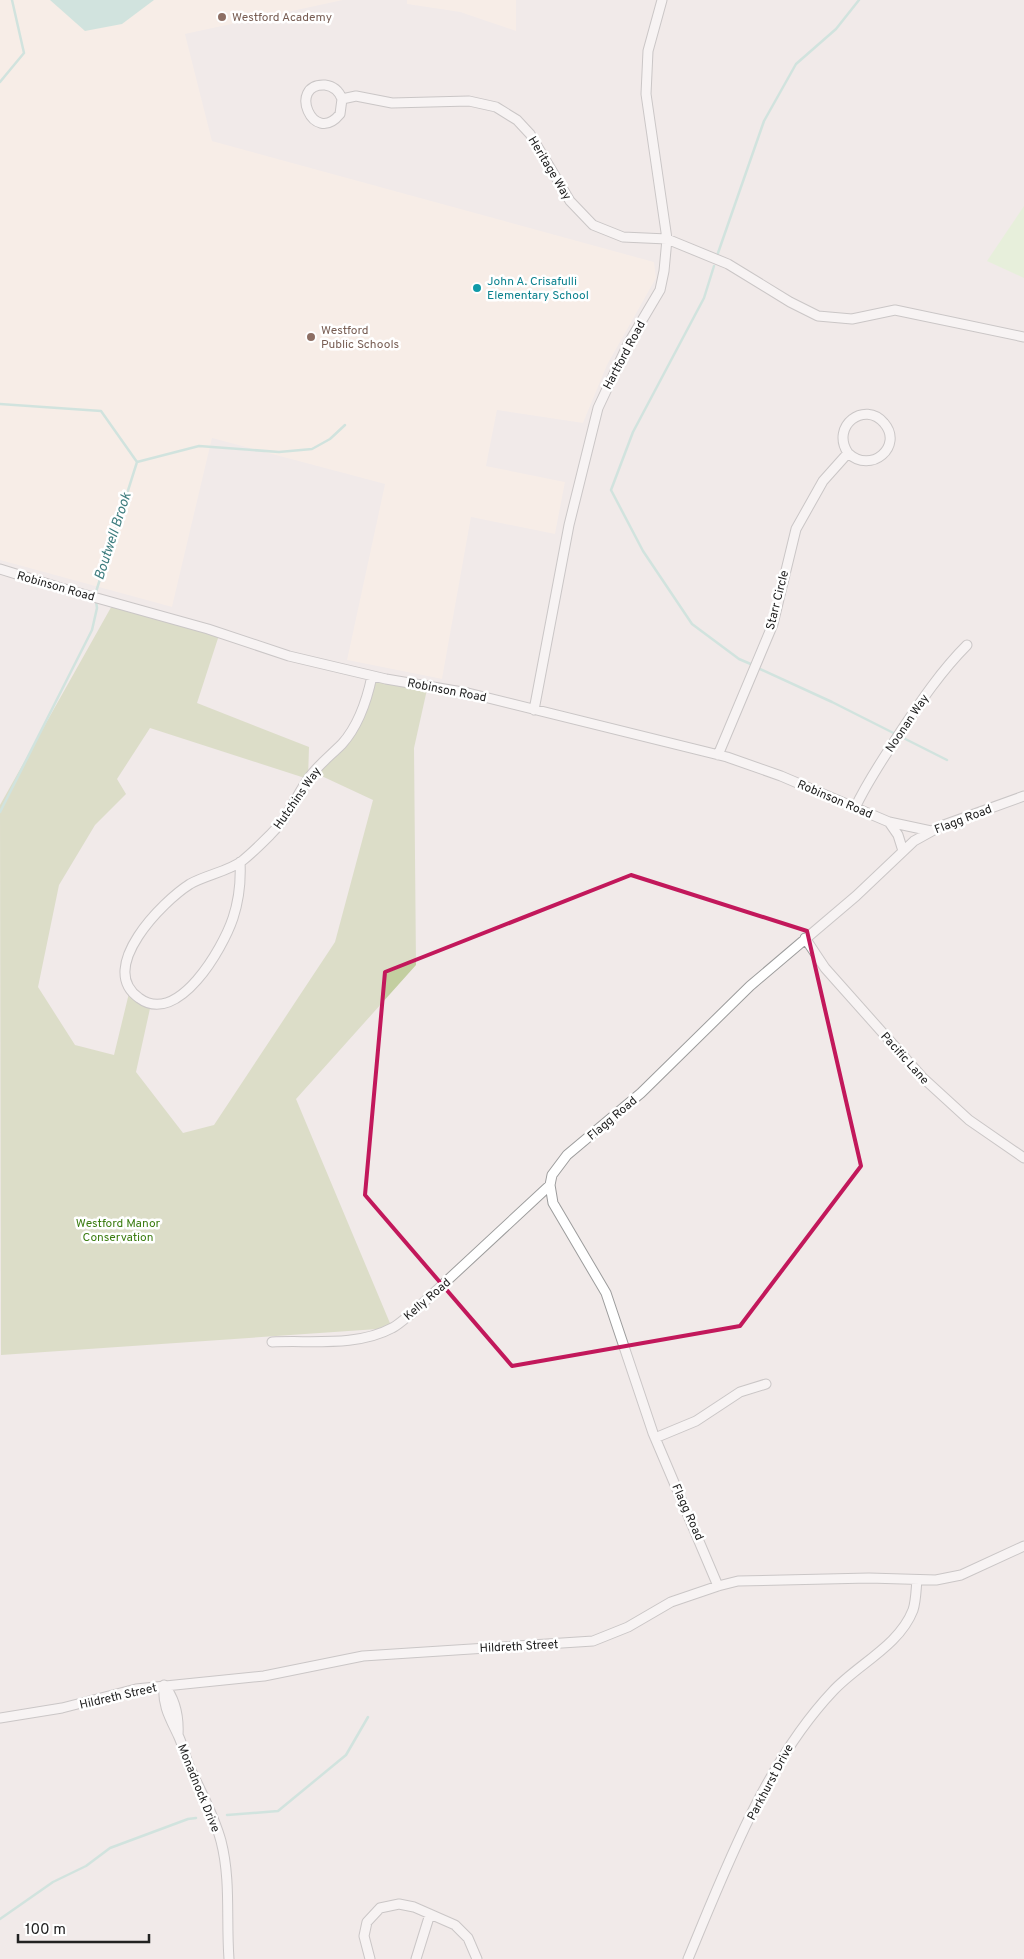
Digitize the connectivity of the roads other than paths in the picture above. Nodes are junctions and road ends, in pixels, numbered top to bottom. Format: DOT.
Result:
graph roads {
  1 [pos="662,0"];
  2 [pos="342,99"];
  3 [pos="667,239"];
  4 [pos="1024,337"];
  5 [pos="848,453"];
  6 [pos="0,569"];
  7 [pos="967,645"];
  8 [pos="372,676"];
  9 [pos="534,710"];
  10 [pos="718,755"];
  11 [pos="1024,796"];
  12 [pos="855,808"];
  13 [pos="889,822"];
  14 [pos="931,831"];
  15 [pos="903,851"];
  16 [pos="240,862"];
  17 [pos="805,938"];
  18 [pos="1024,1158"];
  19 [pos="550,1186"];
  20 [pos="272,1342"];
  21 [pos="766,1384"];
  22 [pos="655,1438"];
  23 [pos="1024,1546"];
  24 [pos="917,1580"];
  25 [pos="718,1586"];
  26 [pos="164,1685"];
  27 [pos="0,1718"];
  28 [pos="430,1914"];
  29 [pos="228,1959"];
  30 [pos="370,1959"];
  31 [pos="416,1959"];
  32 [pos="477,1959"];
  33 [pos="688,1959"];
  1 -- 3 [label="street, Hartford Road"];
  2 -- 2 [label="street"];
  2 -- 3 [label="street, Heritage Way"];
  3 -- 4 [label="street, Heritage Way"];
  3 -- 9 [label="street, Hartford Road"];
  5 -- 5 [label="street"];
  5 -- 10 [label="street, Starr Circle"];
  6 -- 8 [label="street, Robinson Road"];
  7 -- 12 [label="street, Noonan Way"];
  8 -- 9 [label="street, Robinson Road"];
  8 -- 16 [label="street, Hutchins Way"];
  9 -- 10 [label="street, Robinson Road"];
  10 -- 12 [label="street, Robinson Road"];
  11 -- 14 [label="street, Flagg Road"];
  12 -- 13 [label="street, Robinson Road"];
  13 -- 14 [label="street, Robinson Road"];
  13 -- 15 [label="street, Robinson Road"];
  14 -- 15 [label="street, Flagg Road"];
  15 -- 17 [label="street, Flagg Road"];
  16 -- 16 [label="street, Hutchins Way"];
  17 -- 18 [label="street, Pacific Lane"];
  17 -- 19 [label="street, Flagg Road"];
  19 -- 20 [label="street, Kelly Road"];
  19 -- 22 [label="street, Flagg Road"];
  21 -- 22 [label="street"];
  22 -- 25 [label="street, Flagg Road"];
  23 -- 24 [label="street, Hildreth Street"];
  24 -- 25 [label="street, Hildreth Street"];
  24 -- 33 [label="street, Parkhurst Drive"];
  25 -- 26 [label="street, Hildreth Street"];
  26 -- 27 [label="street, Hildreth Street"];
  26 -- 29 [label="street, Monadnock Drive"];
  28 -- 30 [label="street"];
  28 -- 31 [label="street"];
  28 -- 32 [label="street"];
}
